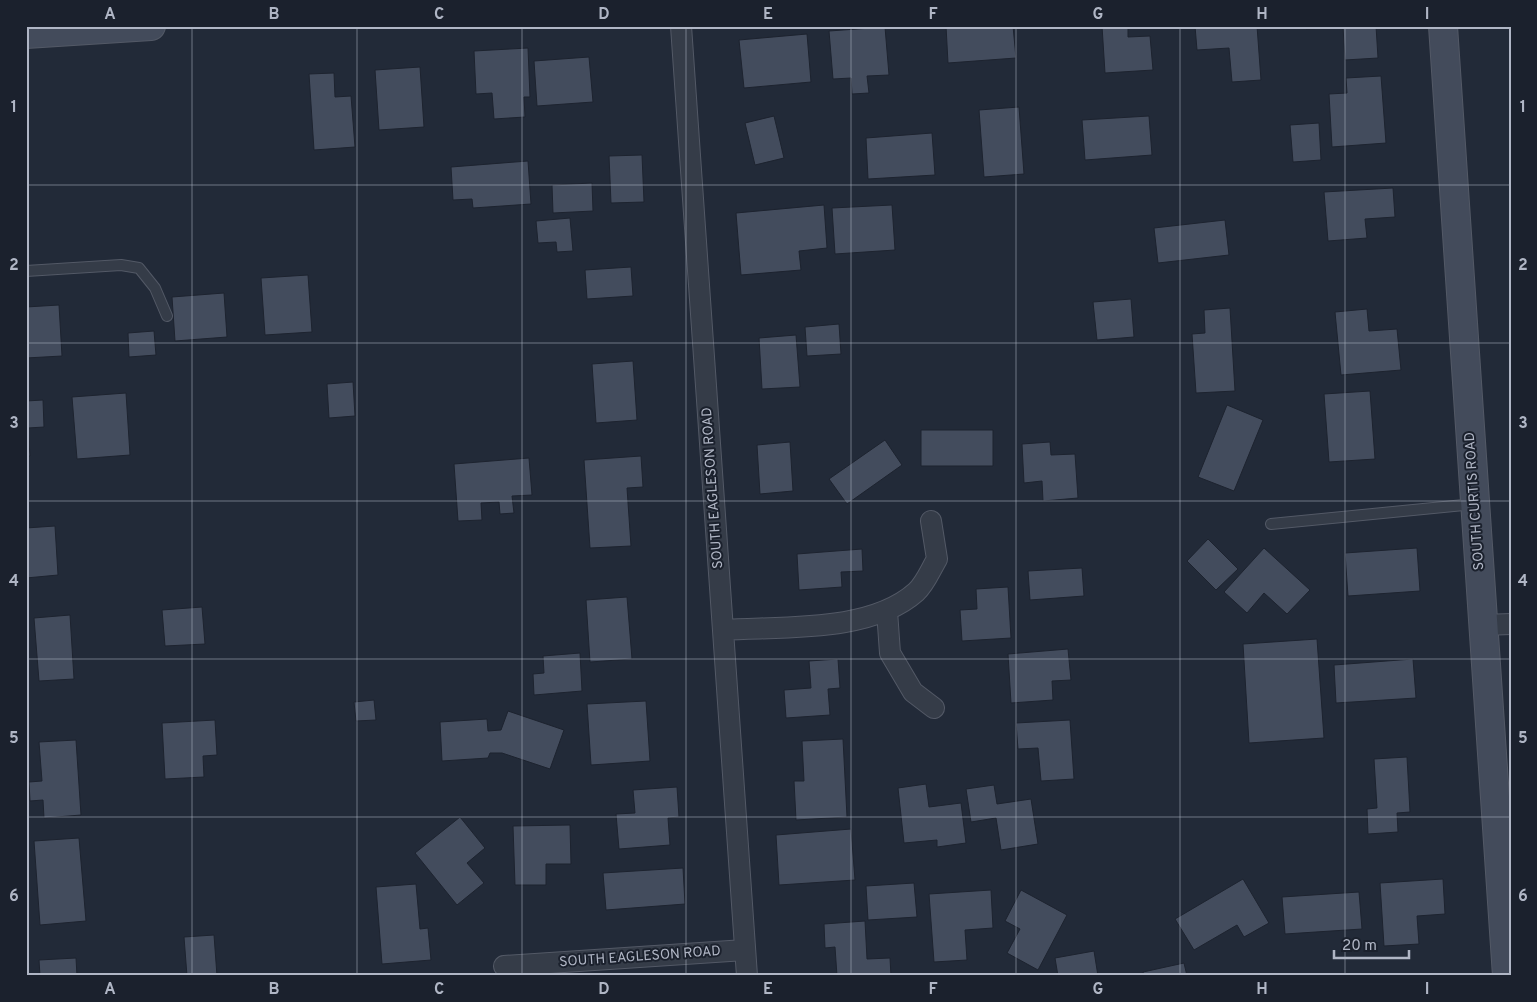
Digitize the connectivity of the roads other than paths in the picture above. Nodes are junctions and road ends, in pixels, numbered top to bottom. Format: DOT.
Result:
graph roads {
  1 [pos="151,26"];
  2 [pos="681,26"];
  3 [pos="1443,26"];
  4 [pos="26,34"];
  5 [pos="26,271"];
  6 [pos="166,316"];
  7 [pos="1475,504"];
  8 [pos="931,521"];
  9 [pos="1271,524"];
  10 [pos="887,612"];
  11 [pos="1511,624"];
  12 [pos="1484,625"];
  13 [pos="723,630"];
  14 [pos="934,708"];
  15 [pos="746,950"];
  16 [pos="504,966"];
  17 [pos="747,976"];
  18 [pos="1507,976"];
  1 -- 4 [label="street"];
  2 -- 13 [label="street, SOUTH EAGLESON ROAD"];
  3 -- 7 [label="street, SOUTH CURTIS ROAD"];
  5 -- 6 [label="lane"];
  7 -- 9 [label="lane"];
  7 -- 12 [label="street, SOUTH CURTIS ROAD"];
  8 -- 10 [label="street"];
  10 -- 13 [label="street"];
  10 -- 14 [label="street"];
  11 -- 12 [label="street"];
  12 -- 18 [label="street, SOUTH CURTIS ROAD"];
  13 -- 15 [label="street, SOUTH EAGLESON ROAD"];
  15 -- 16 [label="street, SOUTH EAGLESON ROAD"];
  15 -- 17 [label="street, SOUTH EAGLESON ROAD"];
}
